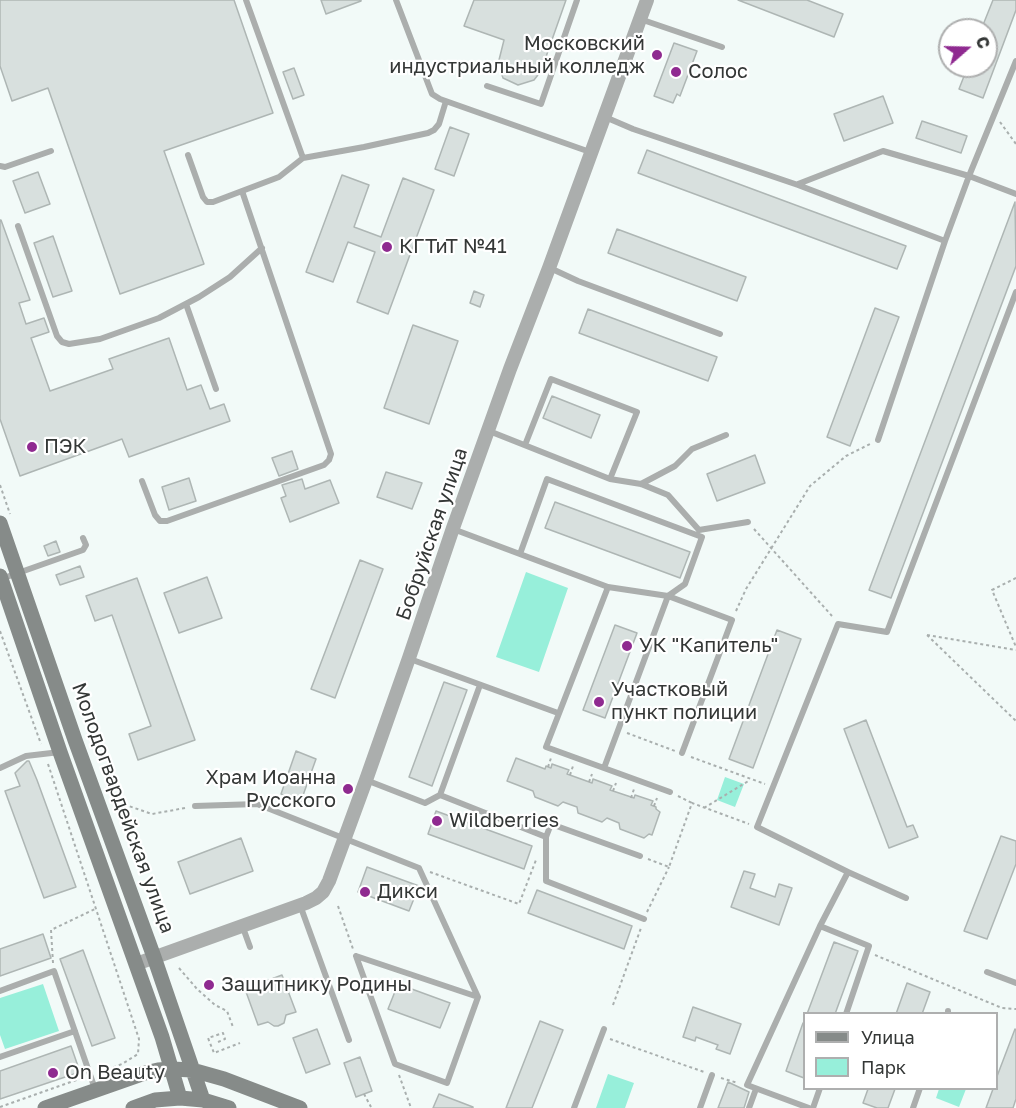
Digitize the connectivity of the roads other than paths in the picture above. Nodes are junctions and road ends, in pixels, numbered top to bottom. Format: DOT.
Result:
graph roads {
  1 [pos="246,0"];
  2 [pos="396,0"];
  3 [pos="577,0"];
  4 [pos="647,0"];
  5 [pos="640,19"];
  6 [pos="722,47"];
  7 [pos="1016,61"];
  8 [pos="487,86"];
  9 [pos="446,101"];
  10 [pos="604,117"];
  11 [pos="51,151"];
  12 [pos="591,152"];
  13 [pos="188,155"];
  14 [pos="303,158"];
  15 [pos="0,166"];
  16 [pos="969,176"];
  17 [pos="798,185"];
  18 [pos="242,191"];
  19 [pos="1016,194"];
  20 [pos="18,226"];
  21 [pos="945,242"];
  22 [pos="262,248"];
  23 [pos="549,268"];
  24 [pos="1016,292"];
  25 [pos="186,304"];
  26 [pos="720,334"];
  27 [pos="216,389"];
  28 [pos="489,430"];
  29 [pos="726,435"];
  30 [pos="878,440"];
  31 [pos="525,446"];
  32 [pos="610,479"];
  33 [pos="142,481"];
  34 [pos="641,484"];
  35 [pos="748,522"];
  36 [pos="0,523"];
  37 [pos="453,528"];
  38 [pos="83,538"];
  39 [pos="520,554"];
  40 [pos="18,573"];
  41 [pos="0,578"];
  42 [pos="608,587"];
  43 [pos="668,596"];
  44 [pos="409,658"];
  45 [pos="480,685"];
  46 [pos="558,713"];
  47 [pos="53,753"];
  48 [pos="682,753"];
  49 [pos="0,768"];
  50 [pos="604,768"];
  51 [pos="366,780"];
  52 [pos="670,792"];
  53 [pos="440,795"];
  54 [pos="195,806"];
  55 [pos="546,837"];
  56 [pos="344,838"];
  57 [pos="640,856"];
  58 [pos="848,872"];
  59 [pos="906,898"];
  60 [pos="300,905"];
  61 [pos="644,918"];
  62 [pos="242,925"];
  63 [pos="820,926"];
  64 [pos="250,946"];
  65 [pos="154,957"];
  66 [pos="136,964"];
  67 [pos="987,972"];
  68 [pos="1016,983"];
  69 [pos="0,991"];
  70 [pos="478,997"];
  71 [pos="847,1012"];
  72 [pos="75,1031"];
  73 [pos="603,1032"];
  74 [pos="349,1040"];
  75 [pos="0,1057"];
  76 [pos="172,1069"];
  77 [pos="192,1070"];
  78 [pos="712,1076"];
  79 [pos="93,1083"];
  80 [pos="756,1089"];
  81 [pos="820,1090"];
  82 [pos="920,1090"];
  83 [pos="182,1103"];
  84 [pos="204,1104"];
  85 [pos="45,1108"];
  86 [pos="133,1108"];
  87 [pos="230,1108"];
  88 [pos="300,1108"];
  89 [pos="574,1108"];
  90 [pos="700,1108"];
  91 [pos="749,1108"];
  92 [pos="809,1108"];
  93 [pos="813,1108"];
  94 [pos="913,1108"];
  1 -- 14 [label="lane"];
  2 -- 9 [label="lane"];
  3 -- 8 [label="lane"];
  4 -- 5 [label="street, Бобруйская улица"];
  5 -- 6 [label="lane"];
  5 -- 10 [label="street, Бобруйская улица"];
  7 -- 16 [label="lane"];
  9 -- 12 [label="lane"];
  9 -- 14 [label="lane"];
  10 -- 12 [label="street, Бобруйская улица"];
  10 -- 17 [label="lane"];
  11 -- 15 [label="lane"];
  12 -- 23 [label="street, Бобруйская улица"];
  13 -- 18 [label="lane"];
  14 -- 18 [label="lane"];
  16 -- 17 [label="lane"];
  16 -- 19 [label="lane"];
  16 -- 21 [label="lane"];
  17 -- 21 [label="lane"];
  18 -- 22 [label="lane"];
  20 -- 25 [label="lane"];
  21 -- 30 [label="lane"];
  22 -- 25 [label="lane"];
  22 -- 33 [label="lane"];
  23 -- 26 [label="lane"];
  23 -- 28 [label="street, Бобруйская улица"];
  24 -- 58 [label="lane"];
  25 -- 27 [label="lane"];
  28 -- 31 [label="lane"];
  28 -- 37 [label="street, Бобруйская улица"];
  29 -- 34 [label="lane"];
  31 -- 32 [label="lane"];
  31 -- 32 [label="lane"];
  32 -- 34 [label="lane"];
  34 -- 35 [label="lane"];
  36 -- 40 [label="main road, Молодогвардейская улица"];
  37 -- 39 [label="lane"];
  37 -- 44 [label="street, Бобруйская улица"];
  38 -- 40 [label="lane"];
  39 -- 42 [label="lane"];
  39 -- 43 [label="lane"];
  40 -- 41 [label="lane"];
  40 -- 65 [label="main road, Молодогвардейская улица"];
  41 -- 47 [label="main road, Молодогвардейская улица"];
  42 -- 43 [label="lane"];
  42 -- 46 [label="lane"];
  43 -- 48 [label="lane"];
  43 -- 50 [label="lane"];
  44 -- 45 [label="lane"];
  44 -- 51 [label="street, Бобруйская улица"];
  45 -- 46 [label="lane"];
  45 -- 53 [label="lane"];
  46 -- 50 [label="lane"];
  47 -- 49 [label="lane"];
  47 -- 66 [label="main road, Молодогвардейская улица"];
  50 -- 52 [label="lane"];
  51 -- 53 [label="lane"];
  51 -- 56 [label="street, Бобруйская улица"];
  53 -- 55 [label="lane"];
  54 -- 56 [label="lane"];
  55 -- 57 [label="lane"];
  55 -- 61 [label="lane"];
  56 -- 60 [label="street, Бобруйская улица"];
  56 -- 70 [label="lane"];
  58 -- 59 [label="lane"];
  58 -- 63 [label="lane"];
  60 -- 62 [label="street, Бобруйская улица"];
  60 -- 74 [label="lane"];
  62 -- 64 [label="lane"];
  62 -- 65 [label="street, Бобруйская улица"];
  63 -- 71 [label="lane"];
  63 -- 80 [label="lane"];
  65 -- 66 [label="street, Бобруйская улица"];
  65 -- 77 [label="main road, Молодогвардейская улица"];
  66 -- 76 [label="main road, Молодогвардейская улица"];
  67 -- 68 [label="lane"];
  69 -- 72 [label="lane"];
  70 -- 70 [label="lane"];
  72 -- 75 [label="lane"];
  72 -- 79 [label="lane"];
  73 -- 89 [label="lane"];
  76 -- 77 [label="main road"];
  76 -- 79 [label="main road"];
  76 -- 83 [label="main road, Молодогвардейская улица"];
  77 -- 84 [label="main road, Молодогвардейская улица"];
  77 -- 88 [label="main road"];
  78 -- 90 [label="lane"];
  79 -- 85 [label="main road"];
  80 -- 91 [label="lane"];
  80 -- 92 [label="lane"];
  81 -- 93 [label="lane"];
  82 -- 94 [label="lane"];
  83 -- 84 [label="main road"];
  83 -- 86 [label="main road"];
  84 -- 87 [label="main road"];
}
